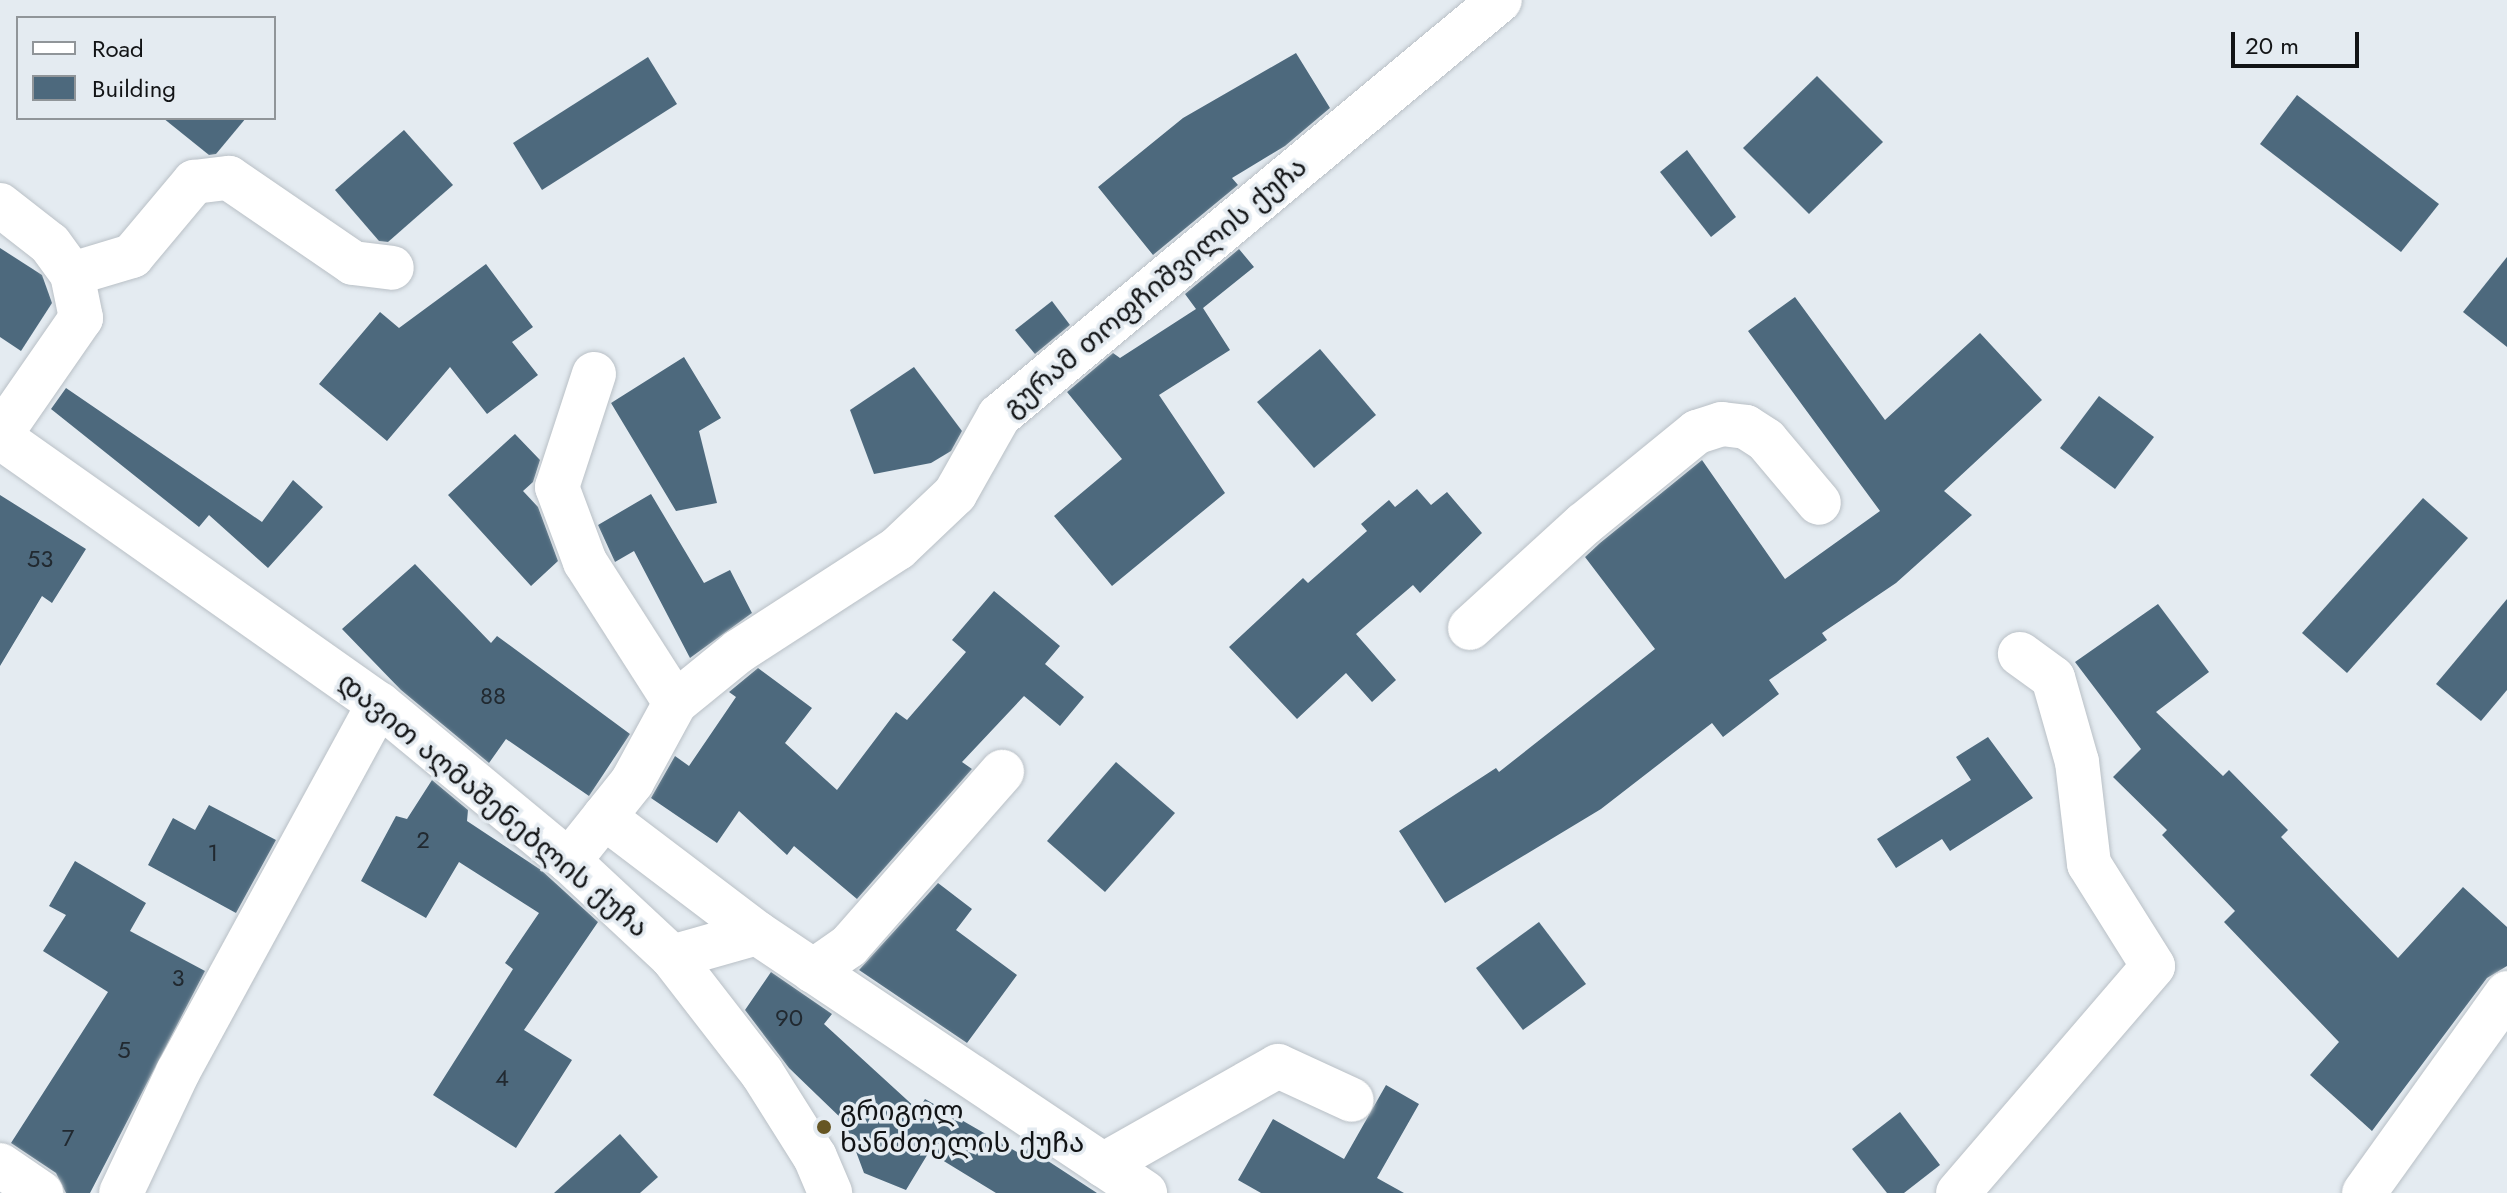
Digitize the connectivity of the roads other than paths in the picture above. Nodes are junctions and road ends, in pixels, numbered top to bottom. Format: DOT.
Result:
graph roads {
  1 [pos="1500,0"];
  2 [pos="0,205"];
  3 [pos="392,268"];
  4 [pos="72,274"];
  5 [pos="594,374"];
  6 [pos="0,436"];
  7 [pos="1819,503"];
  8 [pos="1470,628"];
  9 [pos="2020,654"];
  10 [pos="675,703"];
  11 [pos="379,704"];
  12 [pos="1002,772"];
  13 [pos="604,817"];
  14 [pos="569,861"];
  15 [pos="757,933"];
  16 [pos="672,957"];
  17 [pos="813,971"];
  18 [pos="2507,993"];
  19 [pos="1352,1100"];
  20 [pos="0,1165"];
  21 [pos="1103,1165"];
  22 [pos="41,1193"];
  23 [pos="121,1193"];
  24 [pos="830,1193"];
  25 [pos="1145,1193"];
  26 [pos="1958,1193"];
  27 [pos="2364,1193"];
  1 -- 10 [label="street, გურამ თოფჩიშვილის ქუჩა"];
  2 -- 4 [label="street"];
  3 -- 4 [label="street"];
  4 -- 6 [label="street"];
  5 -- 10 [label="street"];
  6 -- 11 [label="street, დავით აღმაშენებლის ქუჩა"];
  7 -- 8 [label="street"];
  9 -- 26 [label="street"];
  10 -- 13 [label="street, გურამ თოფჩიშვილის ქუჩა"];
  11 -- 14 [label="street, დავით აღმაშენებლის ქუჩა"];
  11 -- 23 [label="street"];
  12 -- 17 [label="street"];
  13 -- 14 [label="street, გურამ თოფჩიშვილის ქუჩა"];
  13 -- 15 [label="street"];
  14 -- 16 [label="street, დავით აღმაშენებლის ქუჩა"];
  15 -- 16 [label="street"];
  15 -- 17 [label="street"];
  16 -- 24 [label="street, დავით აღმაშენებლის ქუჩა"];
  17 -- 21 [label="street"];
  18 -- 27 [label="street"];
  19 -- 21 [label="street"];
  20 -- 22 [label="street"];
  21 -- 25 [label="street"];
}
